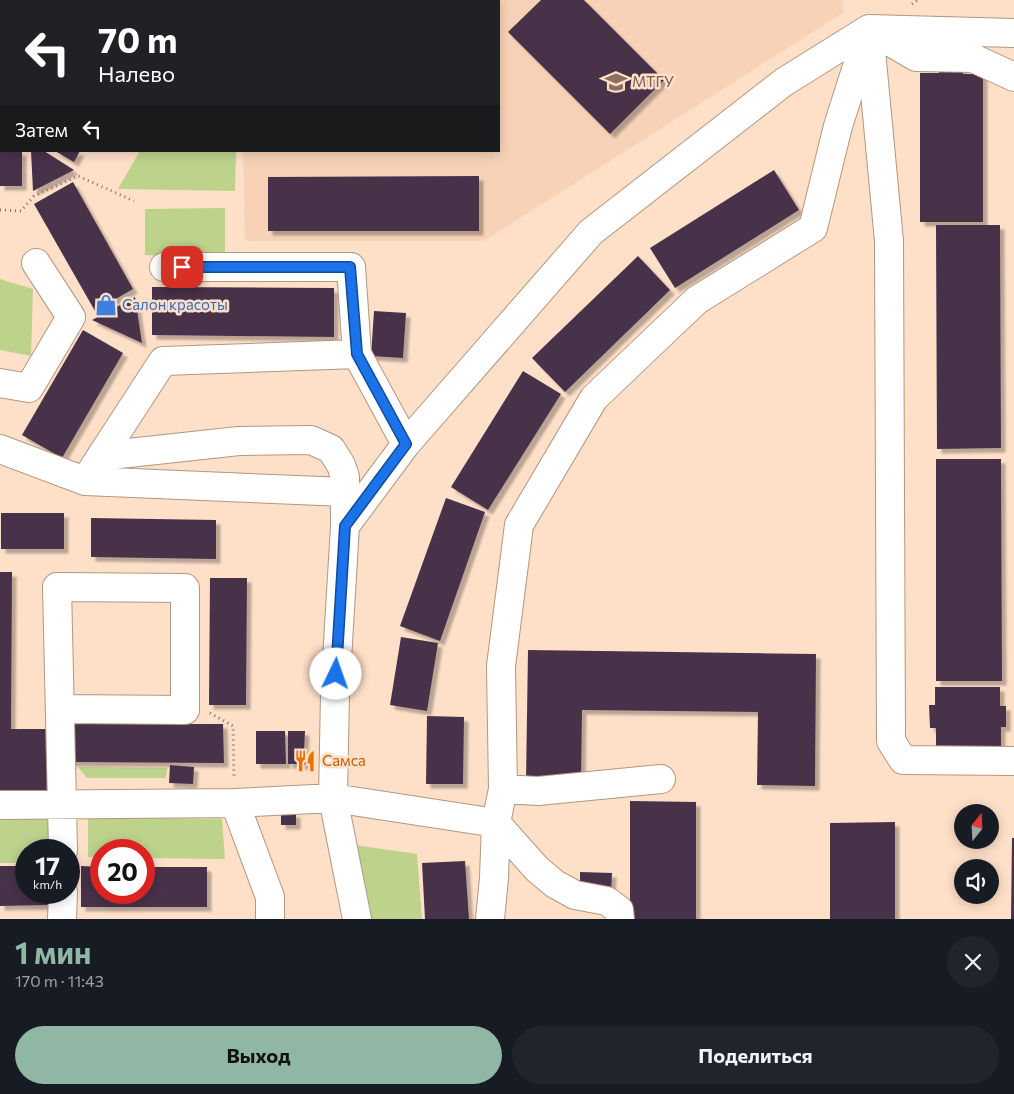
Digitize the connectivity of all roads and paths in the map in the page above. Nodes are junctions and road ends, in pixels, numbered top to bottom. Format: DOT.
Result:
graph roads {
  1 [pos="869,29"];
  2 [pos="1014,33"];
  3 [pos="1014,77"];
  4 [pos="134,202"];
  5 [pos="0,210"];
  6 [pos="36,263"];
  7 [pos="164,267"];
  8 [pos="357,354"];
  9 [pos="0,383"];
  10 [pos="406,444"];
  11 [pos="0,449"];
  12 [pos="101,456"];
  13 [pos="85,481"];
  14 [pos="345,492"];
  15 [pos="345,526"];
  16 [pos="184,699"];
  17 [pos="61,709"];
  18 [pos="1014,761"];
  19 [pos="661,780"];
  20 [pos="502,789"];
  21 [pos="333,798"];
  22 [pos="235,803"];
  23 [pos="0,805"];
  24 [pos="63,806"];
  25 [pos="496,823"];
  26 [pos="63,839"];
  27 [pos="63,904"];
  28 [pos="62,919"];
  29 [pos="270,919"];
  30 [pos="357,919"];
  31 [pos="490,919"];
  32 [pos="620,919"];
  1 -- 2 [label="lane"];
  1 -- 3 [label="lane"];
  1 -- 10 [label="lane"];
  1 -- 18 [label="lane"];
  1 -- 20 [label="lane"];
  4 -- 5 [label="path"];
  6 -- 9 [label="lane"];
  7 -- 8 [label="lane"];
  8 -- 10 [label="lane"];
  8 -- 12 [label="lane"];
  10 -- 15 [label="lane"];
  11 -- 13 [label="lane"];
  12 -- 13 [label="lane"];
  12 -- 14 [label="lane"];
  13 -- 14 [label="lane"];
  14 -- 15 [label="lane"];
  15 -- 21 [label="lane"];
  16 -- 17 [label="lane"];
  16 -- 17 [label="lane"];
  16 -- 22 [label="path"];
  17 -- 24 [label="lane"];
  19 -- 20 [label="lane"];
  20 -- 25 [label="lane"];
  21 -- 22 [label="lane"];
  21 -- 25 [label="lane"];
  21 -- 30 [label="lane"];
  22 -- 24 [label="lane"];
  22 -- 29 [label="lane"];
  23 -- 24 [label="lane"];
  24 -- 26 [label="lane"];
  25 -- 31 [label="lane"];
  25 -- 32 [label="lane"];
  27 -- 28 [label="lane"];
}
